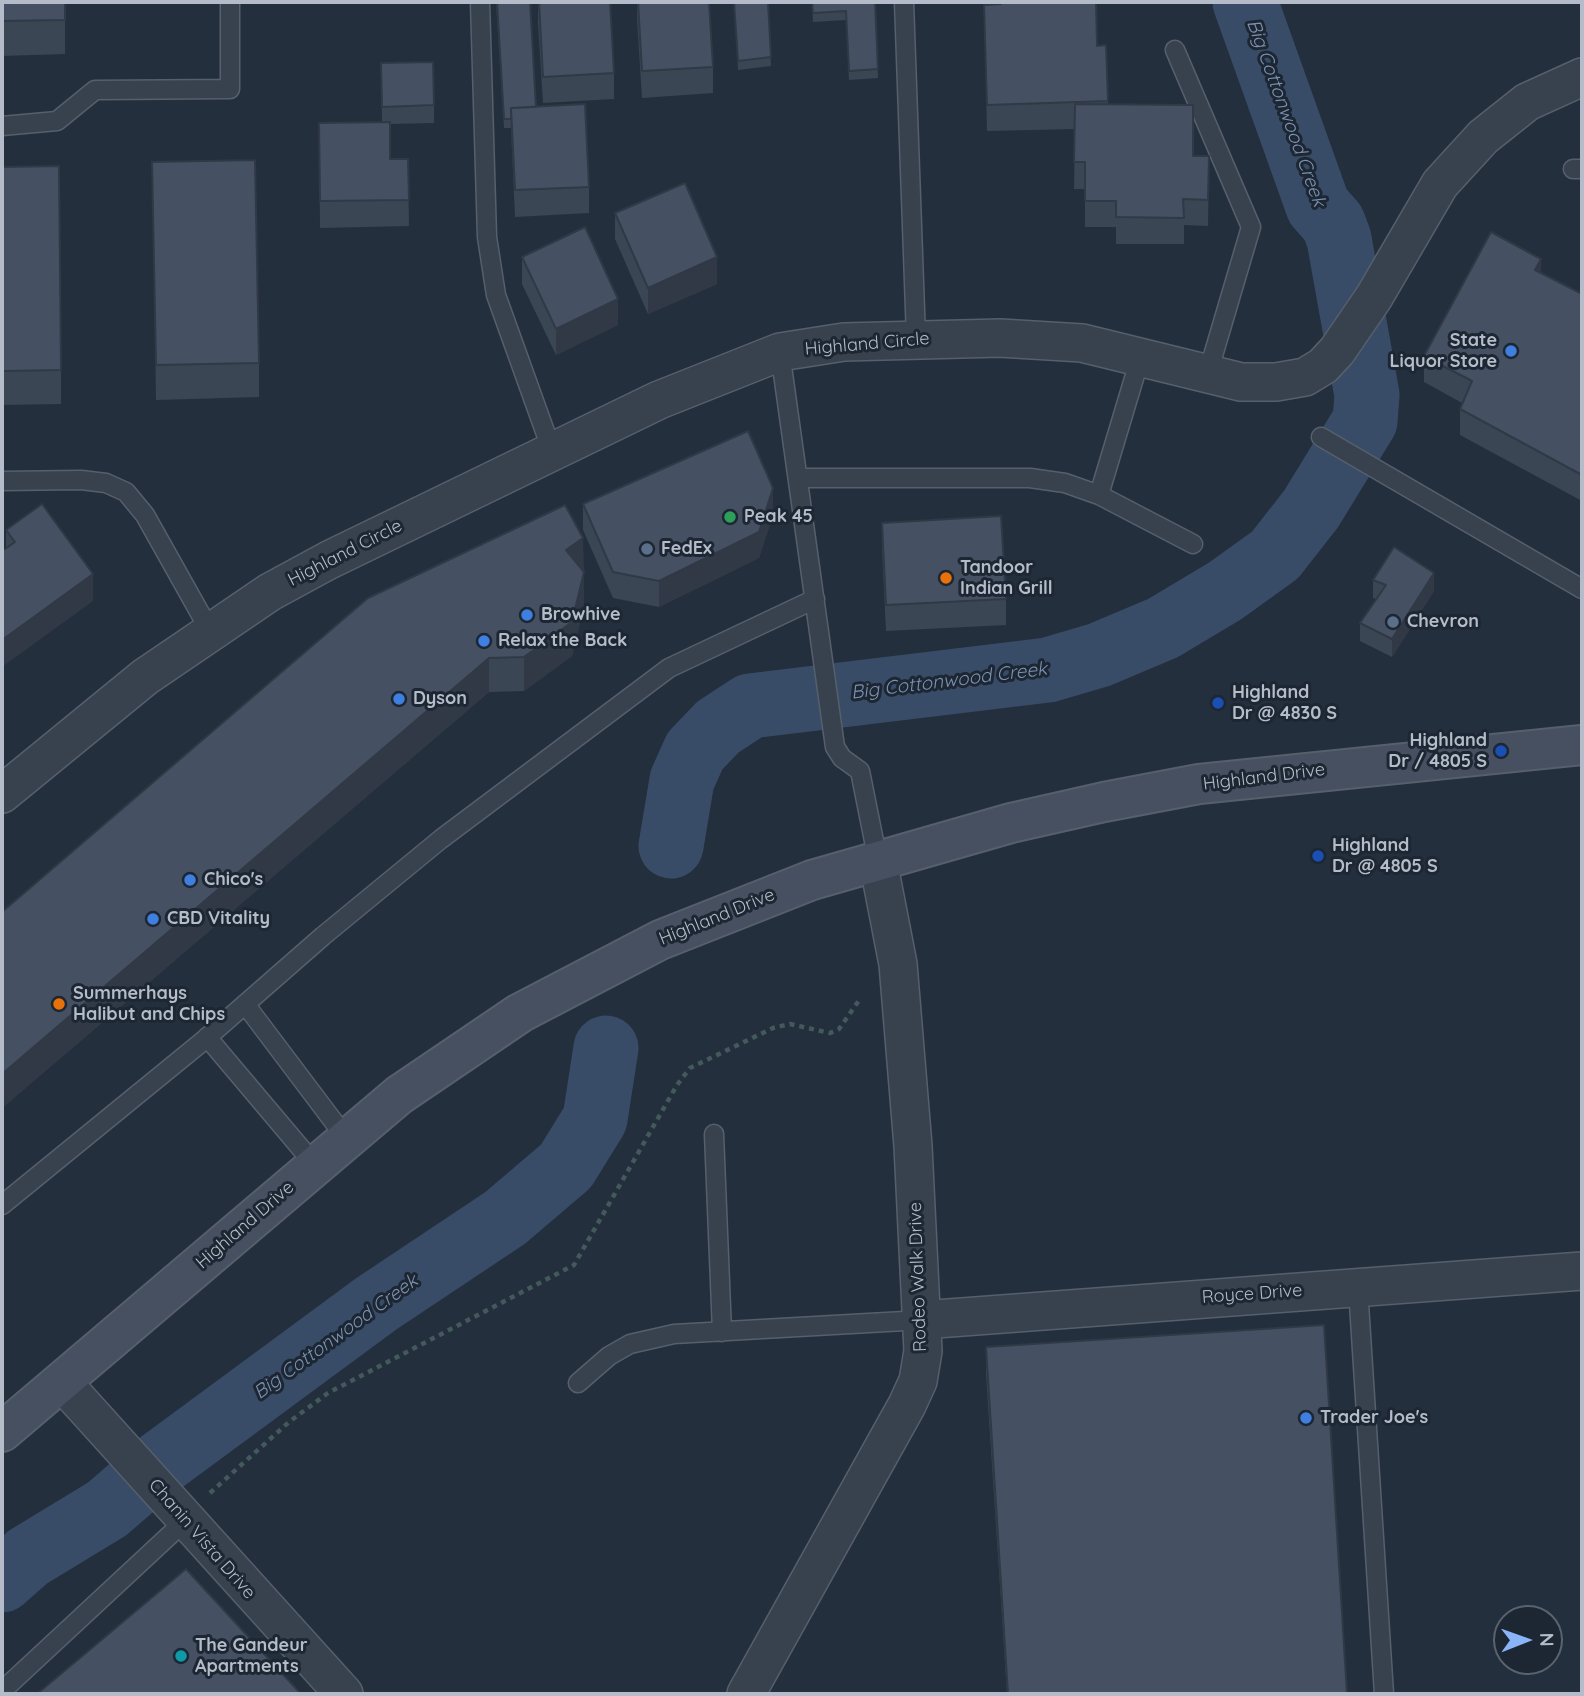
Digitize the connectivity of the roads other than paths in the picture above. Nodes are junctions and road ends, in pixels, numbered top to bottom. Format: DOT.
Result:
graph roads {
  1 [pos="230,2"];
  2 [pos="480,2"];
  3 [pos="904,2"];
  4 [pos="1175,50"];
  5 [pos="1582,76"];
  6 [pos="2,125"];
  7 [pos="916,338"];
  8 [pos="780,352"];
  9 [pos="1141,355"];
  10 [pos="1207,376"];
  11 [pos="1321,438"];
  12 [pos="552,451"];
  13 [pos="798,478"];
  14 [pos="2,481"];
  15 [pos="1099,495"];
  16 [pos="1193,544"];
  17 [pos="1582,589"];
  18 [pos="816,598"];
  19 [pos="210,631"];
  20 [pos="1582,745"];
  21 [pos="2,794"];
  22 [pos="878,861"];
  23 [pos="245,1004"];
  24 [pos="207,1037"];
  25 [pos="714,1134"];
  26 [pos="346,1138"];
  27 [pos="315,1165"];
  28 [pos="2,1205"];
  29 [pos="1582,1271"];
  30 [pos="1358,1288"];
  31 [pos="922,1320"];
  32 [pos="722,1332"];
  33 [pos="62,1382"];
  34 [pos="578,1383"];
  35 [pos="2,1433"];
  36 [pos="186,1520"];
  37 [pos="2,1691"];
  38 [pos="344,1694"];
  39 [pos="746,1694"];
  40 [pos="1384,1694"];
  1 -- 6 [label="lane"];
  2 -- 12 [label="lane"];
  3 -- 7 [label="lane"];
  4 -- 10 [label="lane"];
  5 -- 10 [label="street, Highland Circle"];
  7 -- 8 [label="street, Highland Circle"];
  7 -- 9 [label="street, Highland Circle"];
  8 -- 12 [label="street, Highland Circle"];
  8 -- 13 [label="lane"];
  9 -- 10 [label="street, Highland Circle"];
  9 -- 15 [label="lane"];
  11 -- 17 [label="lane"];
  12 -- 19 [label="street, Highland Circle"];
  13 -- 15 [label="lane"];
  13 -- 18 [label="lane"];
  14 -- 19 [label="lane"];
  15 -- 16 [label="lane"];
  18 -- 22 [label="lane"];
  18 -- 23 [label="lane"];
  19 -- 21 [label="street, Highland Circle"];
  20 -- 22 [label="main road, Highland Drive"];
  22 -- 26 [label="main road, Highland Drive"];
  22 -- 31 [label="street, Rodeo Walk Drive"];
  23 -- 24 [label="lane"];
  23 -- 26 [label="lane"];
  24 -- 27 [label="lane"];
  24 -- 28 [label="lane"];
  25 -- 32 [label="lane"];
  26 -- 27 [label="main road, Highland Drive"];
  27 -- 33 [label="main road, Highland Drive"];
  29 -- 30 [label="street, Royce Drive"];
  30 -- 31 [label="street, Royce Drive"];
  30 -- 40 [label="lane"];
  31 -- 32 [label="lane"];
  31 -- 39 [label="street, Rodeo Walk Drive"];
  32 -- 34 [label="lane"];
  33 -- 35 [label="main road, Highland Drive"];
  33 -- 36 [label="street, Chanin Vista Drive"];
  36 -- 37 [label="lane"];
  36 -- 38 [label="street, Chanin Vista Drive"];
}
